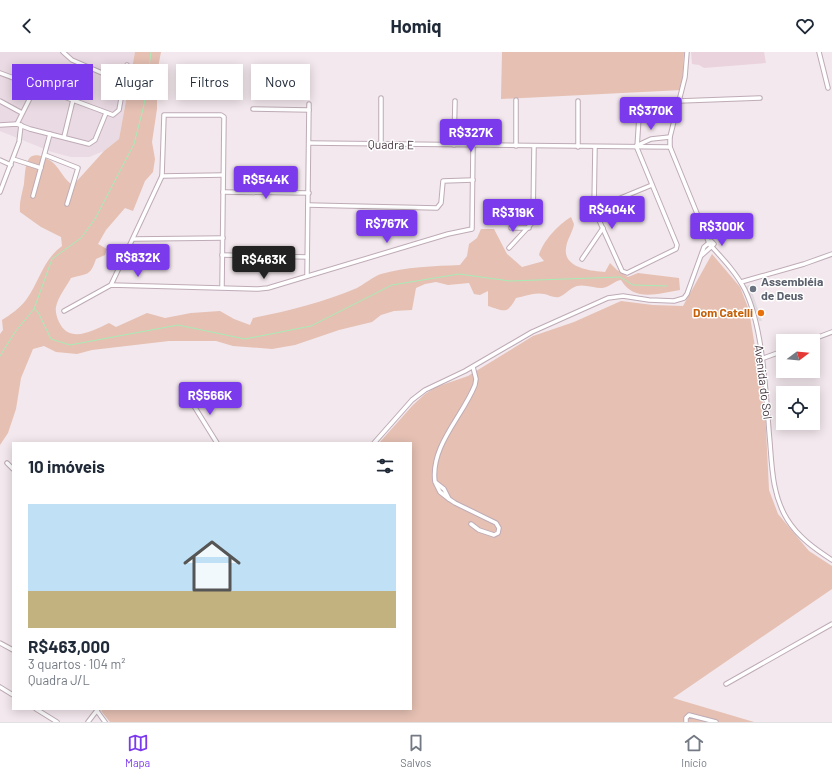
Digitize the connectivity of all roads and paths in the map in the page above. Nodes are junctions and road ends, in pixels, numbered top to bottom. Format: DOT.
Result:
graph roads {
  1 [pos="64,52"];
  2 [pos="687,52"];
  3 [pos="819,52"];
  4 [pos="101,72"];
  5 [pos="0,73"];
  6 [pos="12,77"];
  7 [pos="828,88"];
  8 [pos="381,98"];
  9 [pos="760,98"];
  10 [pos="29,100"];
  11 [pos="73,100"];
  12 [pos="121,100"];
  13 [pos="516,100"];
  14 [pos="0,101"];
  15 [pos="455,101"];
  16 [pos="578,101"];
  17 [pos="640,101"];
  18 [pos="679,102"];
  19 [pos="309,104"];
  20 [pos="253,109"];
  21 [pos="308,110"];
  22 [pos="22,113"];
  23 [pos="106,113"];
  24 [pos="0,125"];
  25 [pos="19,125"];
  26 [pos="50,134"];
  27 [pos="64,137"];
  28 [pos="670,137"];
  29 [pos="309,143"];
  30 [pos="381,144"];
  31 [pos="454,145"];
  32 [pos="473,146"];
  33 [pos="516,146"];
  34 [pos="534,147"];
  35 [pos="578,147"];
  36 [pos="595,147"];
  37 [pos="636,147"];
  38 [pos="670,147"];
  39 [pos="45,154"];
  40 [pos="13,158"];
  41 [pos="0,160"];
  42 [pos="11,165"];
  43 [pos="41,168"];
  44 [pos="223,175"];
  45 [pos="162,176"];
  46 [pos="472,180"];
  47 [pos="652,185"];
  48 [pos="0,192"];
  49 [pos="223,192"];
  50 [pos="308,192"];
  51 [pos="33,196"];
  52 [pos="67,204"];
  53 [pos="308,205"];
  54 [pos="594,209"];
  55 [pos="511,228"];
  56 [pos="529,228"];
  57 [pos="602,228"];
  58 [pos="223,238"];
  59 [pos="134,239"];
  60 [pos="712,244"];
  61 [pos="509,248"];
  62 [pos="832,254"];
  63 [pos="222,255"];
  64 [pos="307,257"];
  65 [pos="582,260"];
  66 [pos="307,276"];
  67 [pos="741,282"];
  68 [pos="111,285"];
  69 [pos="222,287"];
  70 [pos="64,311"];
  71 [pos="832,332"];
  72 [pos="820,336"];
  73 [pos="776,354"];
  74 [pos="761,359"];
  75 [pos="473,367"];
  76 [pos="190,398"];
  77 [pos="216,442"];
  78 [pos="375,442"];
  79 [pos="7,463"];
  80 [pos="12,468"];
  81 [pos="471,524"];
  82 [pos="832,560"];
  83 [pos="832,624"];
  84 [pos="0,643"];
  85 [pos="12,649"];
  86 [pos="726,684"];
  87 [pos="0,687"];
  88 [pos="12,694"];
  89 [pos="38,710"];
  90 [pos="98,710"];
  91 [pos="57,722"];
  92 [pos="88,722"];
  93 [pos="105,722"];
  94 [pos="686,722"];
  95 [pos="716,722"];
  1 -- 4 [label="street"];
  2 -- 18 [label="street, Avenida do Sol"];
  3 -- 7 [label="street"];
  5 -- 6 [label="street"];
  8 -- 30 [label="street"];
  9 -- 18 [label="street"];
  10 -- 22 [label="street"];
  11 -- 23 [label="street"];
  11 -- 27 [label="street"];
  12 -- 23 [label="street"];
  13 -- 33 [label="street"];
  14 -- 22 [label="street"];
  15 -- 31 [label="street"];
  16 -- 35 [label="street"];
  17 -- 37 [label="street"];
  18 -- 28 [label="street, Avenida do Sol"];
  19 -- 21 [label="street"];
  20 -- 21 [label="street"];
  21 -- 29 [label="street"];
  22 -- 25 [label="street"];
  23 -- 27 [label="street"];
  24 -- 25 [label="street"];
  25 -- 26 [label="street"];
  25 -- 40 [label="street"];
  26 -- 27 [label="street"];
  26 -- 39 [label="street"];
  28 -- 37 [label="street"];
  28 -- 38 [label="street, Avenida do Sol"];
  29 -- 30 [label="street, Quadra E"];
  29 -- 50 [label="street"];
  30 -- 31 [label="street, Quadra E"];
  31 -- 32 [label="street, Quadra E"];
  32 -- 33 [label="street, Quadra E"];
  32 -- 46 [label="street"];
  33 -- 34 [label="street, Quadra E"];
  34 -- 35 [label="street, Quadra E"];
  34 -- 56 [label="street"];
  35 -- 36 [label="street, Quadra E"];
  36 -- 37 [label="street, Quadra E"];
  36 -- 54 [label="street"];
  37 -- 38 [label="street, Quadra E"];
  37 -- 47 [label="street"];
  38 -- 60 [label="street, Avenida do Sol"];
  39 -- 43 [label="street"];
  39 -- 52 [label="street"];
  40 -- 42 [label="street"];
  40 -- 43 [label="street"];
  41 -- 42 [label="street"];
  42 -- 48 [label="street"];
  43 -- 51 [label="street"];
  44 -- 45 [label="street"];
  44 -- 45 [label="street"];
  44 -- 49 [label="street"];
  45 -- 59 [label="street"];
  46 -- 53 [label="street"];
  46 -- 66 [label="street"];
  47 -- 54 [label="street"];
  47 -- 57 [label="street"];
  49 -- 50 [label="street"];
  49 -- 58 [label="street"];
  50 -- 53 [label="street"];
  53 -- 64 [label="street"];
  54 -- 57 [label="street"];
  55 -- 56 [label="street"];
  56 -- 61 [label="street"];
  57 -- 65 [label="street"];
  58 -- 59 [label="street"];
  58 -- 63 [label="street"];
  59 -- 68 [label="street"];
  60 -- 67 [label="street, Avenida do Sol"];
  60 -- 75 [label="street"];
  62 -- 67 [label="street"];
  63 -- 64 [label="street"];
  63 -- 69 [label="street"];
  64 -- 66 [label="street"];
  66 -- 69 [label="street"];
  67 -- 74 [label="street, Avenida do Sol"];
  68 -- 69 [label="street"];
  68 -- 70 [label="street"];
  71 -- 72 [label="street"];
  73 -- 74 [label="street"];
  74 -- 82 [label="street, Avenida do Sol"];
  75 -- 78 [label="street"];
  75 -- 81 [label="street"];
  76 -- 77 [label="street"];
  79 -- 80 [label="street"];
  83 -- 86 [label="street"];
  84 -- 85 [label="street"];
  87 -- 88 [label="street"];
  89 -- 91 [label="street"];
  90 -- 92 [label="street"];
  90 -- 93 [label="street"];
  94 -- 95 [label="street"];
}
